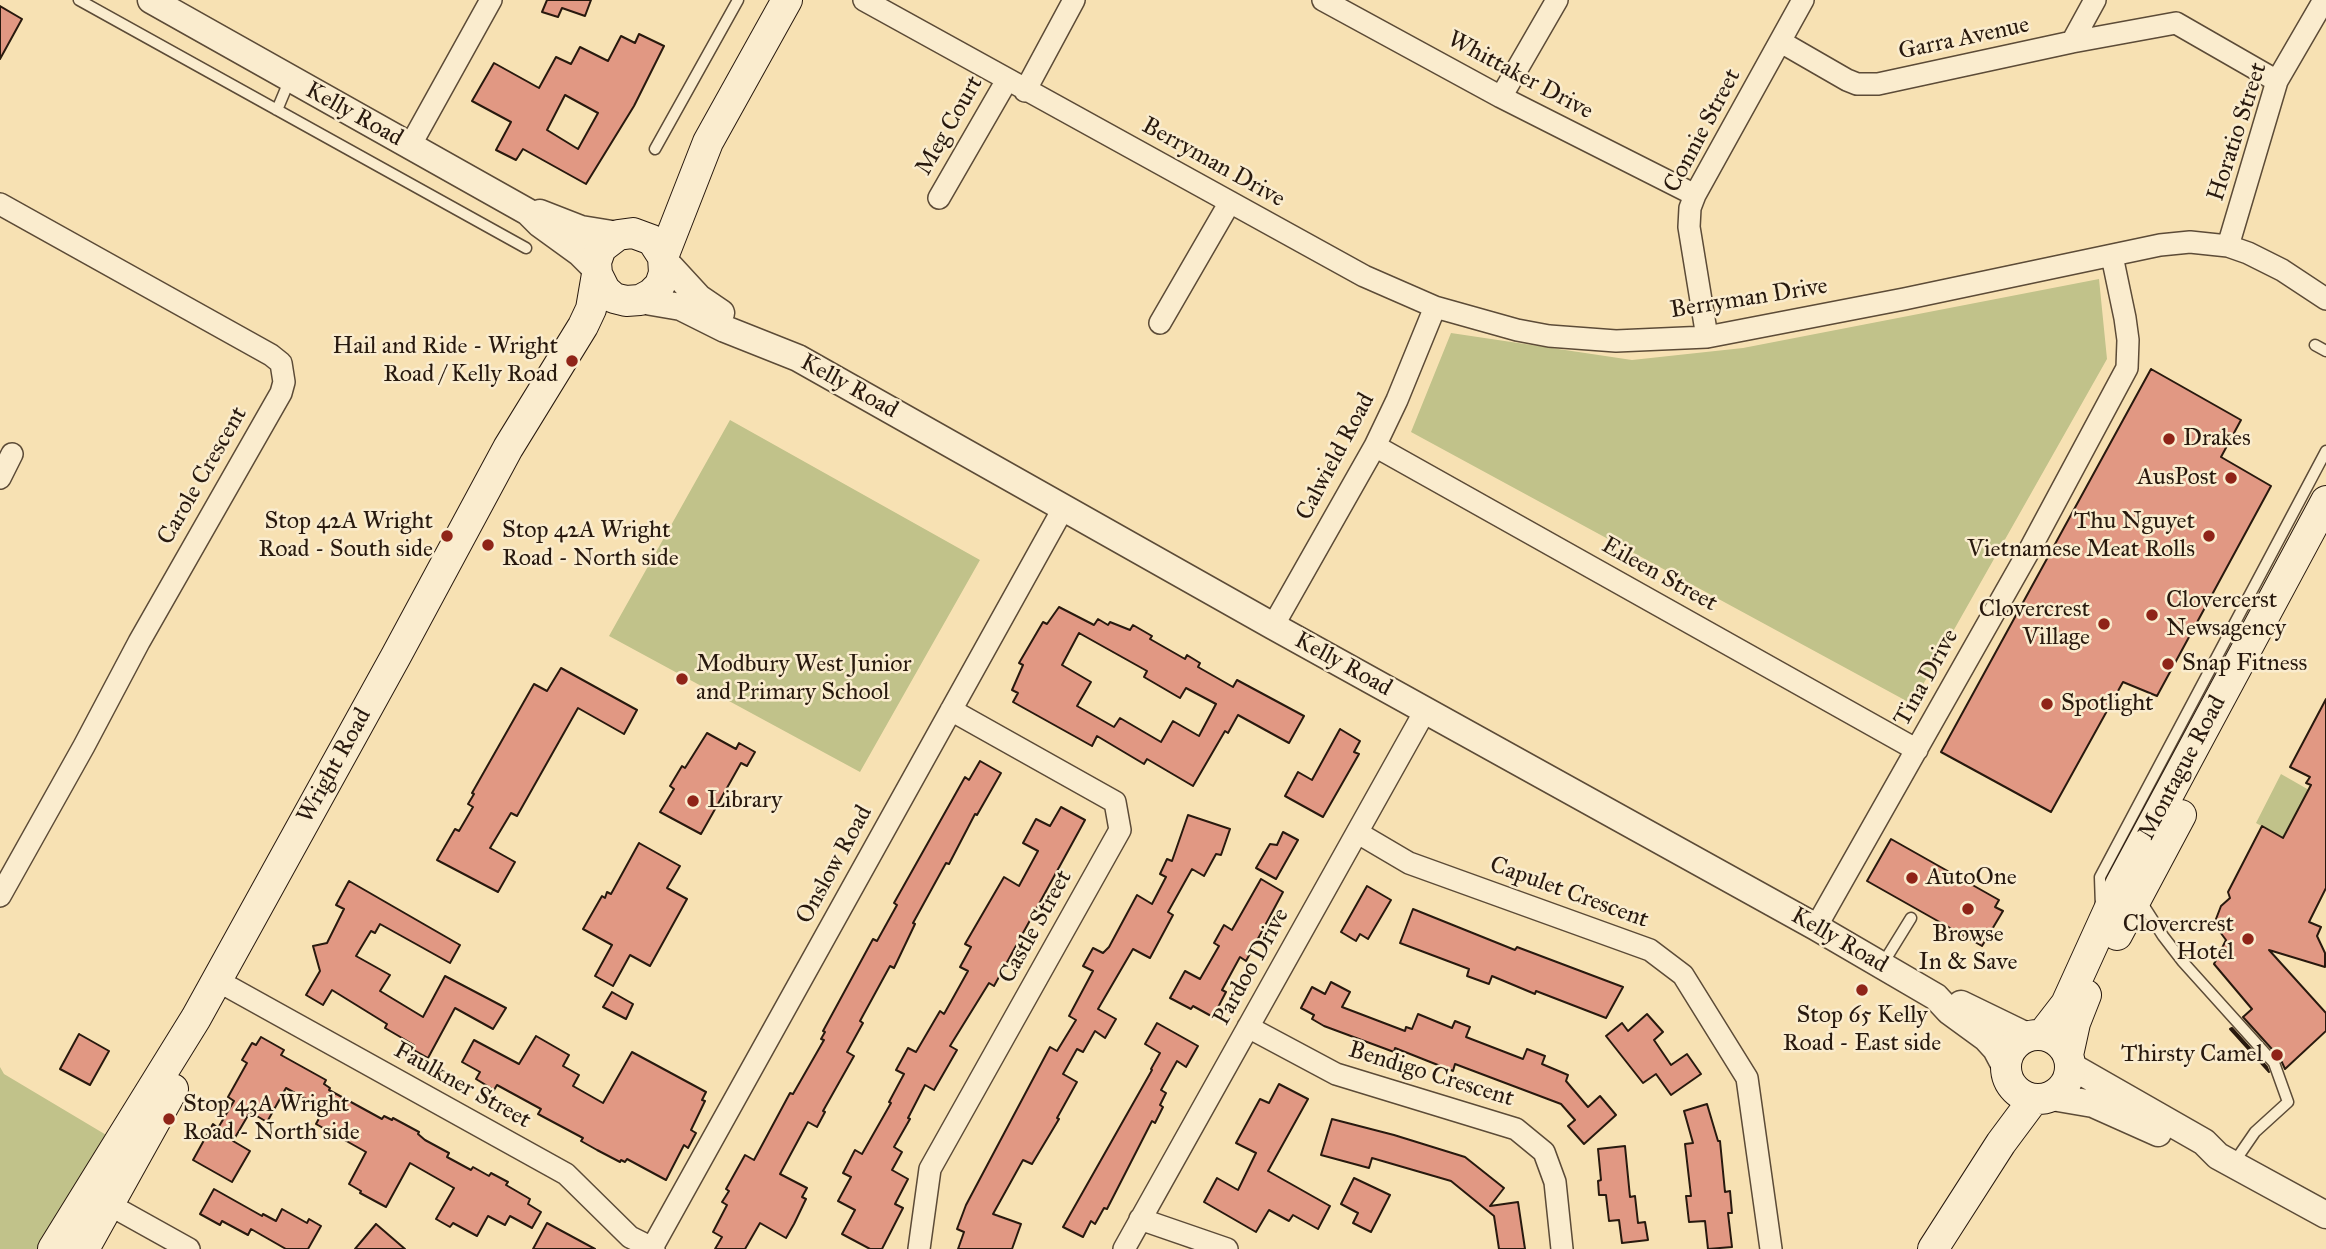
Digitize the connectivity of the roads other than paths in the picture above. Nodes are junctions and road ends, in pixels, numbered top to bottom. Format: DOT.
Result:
graph roads {
  1 [pos="79,0"];
  2 [pos="151,0"];
  3 [pos="491,0"];
  4 [pos="738,0"];
  5 [pos="787,0"];
  6 [pos="864,0"];
  7 [pos="1074,0"];
  8 [pos="1323,0"];
  9 [pos="1557,0"];
  10 [pos="1803,0"];
  11 [pos="2095,0"];
  12 [pos="2324,0"];
  13 [pos="1780,42"];
  14 [pos="2072,42"];
  15 [pos="290,79"];
  16 [pos="2277,81"];
  17 [pos="1016,85"];
  18 [pos="1501,97"];
  19 [pos="277,110"];
  20 [pos="708,142"];
  21 [pos="410,146"];
  22 [pos="655,149"];
  23 [pos="1695,195"];
  24 [pos="939,198"];
  25 [pos="1230,202"];
  26 [pos="0,204"];
  27 [pos="528,212"];
  28 [pos="625,234"];
  29 [pos="2228,246"];
  30 [pos="526,248"];
  31 [pos="2112,256"];
  32 [pos="664,258"];
  33 [pos="596,272"];
  34 [pos="2326,299"];
  35 [pos="636,301"];
  36 [pos="1435,307"];
  37 [pos="1160,323"];
  38 [pos="749,337"];
  39 [pos="1707,337"];
  40 [pos="2315,345"];
  41 [pos="2326,351"];
  42 [pos="1375,446"];
  43 [pos="2326,451"];
  44 [pos="12,454"];
  45 [pos="0,478"];
  46 [pos="2326,501"];
  47 [pos="1063,507"];
  48 [pos="2326,545"];
  49 [pos="1273,626"];
  50 [pos="951,710"];
  51 [pos="1425,711"];
  52 [pos="1917,750"];
  53 [pos="1358,833"];
  54 [pos="2130,890"];
  55 [pos="0,896"];
  56 [pos="1910,918"];
  57 [pos="2101,923"];
  58 [pos="1816,927"];
  59 [pos="1882,965"];
  60 [pos="229,987"];
  61 [pos="1936,997"];
  62 [pos="1248,1027"];
  63 [pos="2035,1036"];
  64 [pos="2070,1060"];
  65 [pos="2025,1087"];
  66 [pos="2225,1160"];
  67 [pos="110,1205"];
  68 [pos="2326,1215"];
  69 [pos="1140,1219"];
  70 [pos="1936,1244"];
  71 [pos="653,1248"];
  72 [pos="52,1249"];
  73 [pos="84,1249"];
  74 [pos="189,1249"];
  75 [pos="919,1249"];
  76 [pos="1124,1249"];
  77 [pos="1227,1249"];
  78 [pos="1562,1249"];
  79 [pos="1771,1249"];
  1 -- 19 [label="lane, Kelly Road"];
  2 -- 15 [label="street, Kelly Road"];
  3 -- 21 [label="street"];
  4 -- 22 [label="lane"];
  5 -- 20 [label="main road"];
  6 -- 17 [label="street, Berryman Drive"];
  7 -- 17 [label="street, Meg Court"];
  8 -- 18 [label="street, Whittaker Drive"];
  9 -- 18 [label="street"];
  10 -- 13 [label="street, Connie Street"];
  11 -- 14 [label="street"];
  12 -- 16 [label="street, Horatio Street"];
  13 -- 14 [label="street, Garra Avenue"];
  13 -- 23 [label="street, Connie Street"];
  14 -- 16 [label="street, Garra Avenue"];
  15 -- 19 [label="lane, Kelly Road"];
  15 -- 21 [label="street, Kelly Road"];
  16 -- 29 [label="street, Horatio Street"];
  17 -- 24 [label="street, Meg Court"];
  17 -- 25 [label="street, Berryman Drive"];
  18 -- 23 [label="street, Whittaker Drive"];
  19 -- 30 [label="lane, Kelly Road"];
  20 -- 28 [label="main road"];
  20 -- 32 [label="main road"];
  21 -- 27 [label="street, Kelly Road"];
  23 -- 39 [label="street, Connie Street"];
  25 -- 36 [label="street, Berryman Drive"];
  25 -- 37 [label="street"];
  26 -- 55 [label="street, Carole Crescent"];
  27 -- 28 [label="street, Kelly Road"];
  27 -- 33 [label="street, Kelly Road"];
  28 -- 32 [label="main road"];
  28 -- 33 [label="main road"];
  29 -- 31 [label="street, Berryman Drive"];
  29 -- 34 [label="street, Berryman Drive"];
  31 -- 39 [label="street, Berryman Drive"];
  31 -- 52 [label="street, Tina Drive"];
  32 -- 35 [label="main road"];
  32 -- 38 [label="street, Kelly Road"];
  33 -- 35 [label="main road"];
  33 -- 72 [label="main road, Wright Road"];
  35 -- 38 [label="street, Kelly Road"];
  35 -- 60 [label="main road, Wright Road"];
  36 -- 39 [label="street, Berryman Drive"];
  36 -- 42 [label="street, Calwield Road"];
  38 -- 47 [label="street, Kelly Road"];
  40 -- 41 [label="lane"];
  42 -- 49 [label="street, Calwield Road"];
  42 -- 52 [label="street, Eileen Street"];
  43 -- 57 [label="lane"];
  44 -- 45 [label="street"];
  46 -- 54 [label="main road, Montague Road"];
  47 -- 49 [label="street, Kelly Road"];
  47 -- 50 [label="street, Onslow Road"];
  48 -- 54 [label="main road, Montague Road"];
  49 -- 51 [label="street, Kelly Road"];
  50 -- 71 [label="street, Onslow Road"];
  50 -- 75 [label="street, Castle Street"];
  51 -- 53 [label="street, Pardoo Drive"];
  51 -- 58 [label="street, Kelly Road"];
  52 -- 58 [label="street, Tina Drive"];
  53 -- 62 [label="street, Pardoo Drive"];
  53 -- 79 [label="street, Capulet Crescent"];
  54 -- 57 [label="main road, Montague Road"];
  54 -- 64 [label="main road, Montague Road"];
  54 -- 66 [label="lane"];
  56 -- 59 [label="lane"];
  57 -- 63 [label="main road, Montague Road"];
  58 -- 59 [label="street, Kelly Road"];
  59 -- 61 [label="street, Kelly Road"];
  60 -- 67 [label="main road, Wright Road"];
  60 -- 71 [label="street, Faulkner Street"];
  61 -- 63 [label="street, Kelly Road"];
  61 -- 65 [label="street, Kelly Road"];
  62 -- 69 [label="street, Pardoo Drive"];
  62 -- 78 [label="street, Bendigo Crescent"];
  63 -- 64 [label="main road"];
  63 -- 65 [label="main road"];
  64 -- 65 [label="main road"];
  64 -- 66 [label="street"];
  65 -- 66 [label="street"];
  65 -- 70 [label="main road"];
  66 -- 68 [label="street"];
  67 -- 73 [label="main road, Wright Road"];
  67 -- 74 [label="street"];
  69 -- 76 [label="street, Pardoo Drive"];
  69 -- 77 [label="street"];
}
